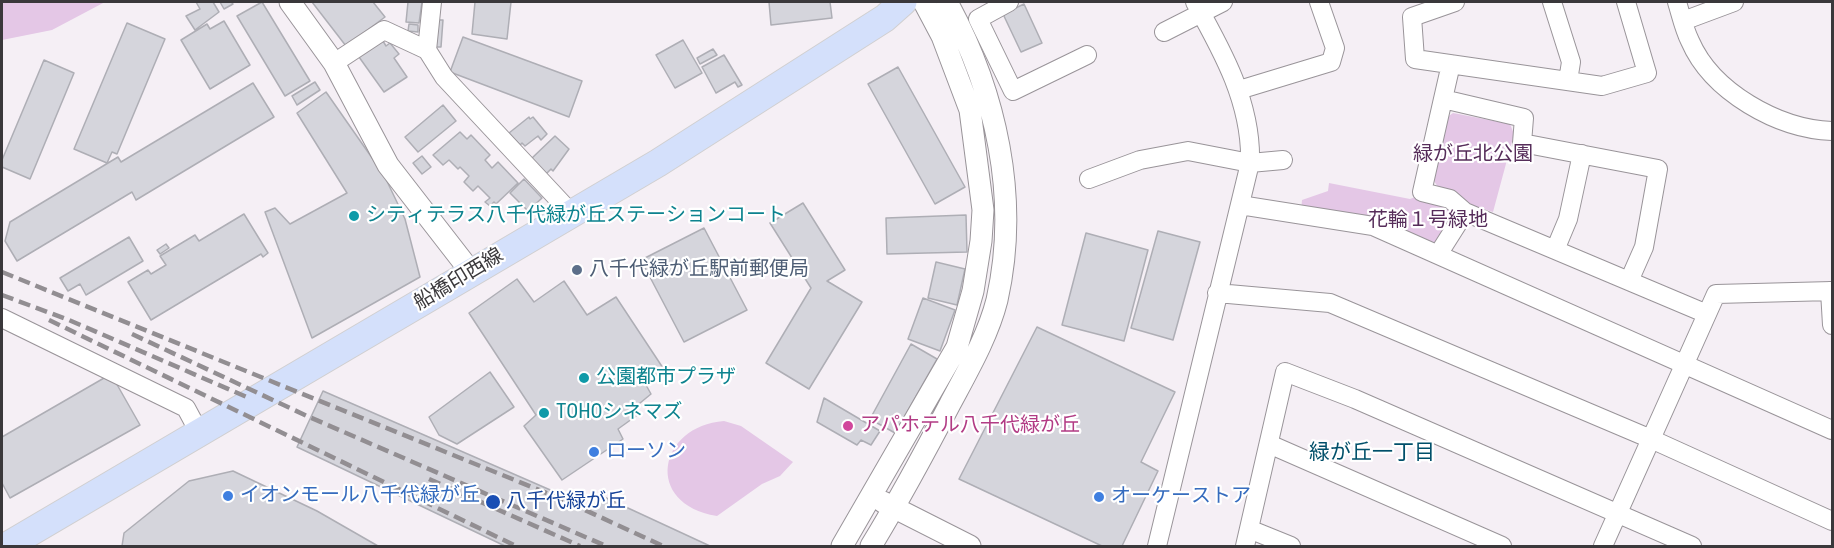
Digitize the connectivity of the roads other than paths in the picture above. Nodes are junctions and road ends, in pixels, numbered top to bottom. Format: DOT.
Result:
graph roads {
  1 [pos="290,2"];
  2 [pos="432,2"];
  3 [pos="903,2"];
  4 [pos="924,2"];
  5 [pos="947,2"];
  6 [pos="1010,2"];
  7 [pos="1223,2"];
  8 [pos="1319,2"];
  9 [pos="1455,2"];
  10 [pos="1552,2"];
  11 [pos="1626,2"];
  12 [pos="1677,2"];
  13 [pos="1734,2"];
  14 [pos="1198,7"];
  15 [pos="1683,21"];
  16 [pos="1164,32"];
  17 [pos="427,50"];
  18 [pos="1087,55"];
  19 [pos="334,63"];
  20 [pos="1451,63"];
  21 [pos="1568,81"];
  22 [pos="1239,90"];
  23 [pos="1443,99"];
  24 [pos="1833,131"];
  25 [pos="1582,154"];
  26 [pos="1283,160"];
  27 [pos="1250,163"];
  28 [pos="1089,179"];
  29 [pos="1240,205"];
  30 [pos="1465,212"];
  31 [pos="572,214"];
  32 [pos="1554,250"];
  33 [pos="1439,253"];
  34 [pos="471,272"];
  35 [pos="1629,281"];
  36 [pos="1831,291"];
  37 [pos="1217,293"];
  38 [pos="1707,314"];
  39 [pos="2,318"];
  40 [pos="1833,325"];
  41 [pos="1685,363"];
  42 [pos="1833,430"];
  43 [pos="200,434"];
  44 [pos="1651,439"];
  45 [pos="1269,444"];
  46 [pos="872,496"];
  47 [pos="894,508"];
  48 [pos="1618,513"];
  49 [pos="1833,520"];
  50 [pos="1249,528"];
  51 [pos="7,546"];
  52 [pos="842,546"];
  53 [pos="870,546"];
  54 [pos="969,546"];
  55 [pos="1157,546"];
  56 [pos="1245,546"];
  57 [pos="1291,546"];
  58 [pos="1502,546"];
  59 [pos="1603,546"];
  60 [pos="1692,546"];
  1 -- 19 [label="street"];
  2 -- 17 [label="street"];
  3 -- 31 [label="main road, 船橋印西線"];
  4 -- 46 [label="street"];
  5 -- 47 [label="street"];
  6 -- 18 [label="street"];
  7 -- 14 [label="street"];
  8 -- 22 [label="street"];
  9 -- 20 [label="street"];
  10 -- 21 [label="street"];
  11 -- 21 [label="street"];
  12 -- 15 [label="street"];
  13 -- 15 [label="street"];
  14 -- 16 [label="street"];
  14 -- 22 [label="street"];
  15 -- 24 [label="street"];
  17 -- 19 [label="street"];
  17 -- 31 [label="street"];
  19 -- 34 [label="street"];
  20 -- 21 [label="street"];
  20 -- 23 [label="street"];
  22 -- 27 [label="street"];
  23 -- 25 [label="street"];
  23 -- 30 [label="street"];
  25 -- 32 [label="street"];
  25 -- 35 [label="street"];
  26 -- 27 [label="street"];
  27 -- 28 [label="street"];
  27 -- 29 [label="street"];
  29 -- 33 [label="street"];
  29 -- 37 [label="street"];
  30 -- 32 [label="street"];
  30 -- 33 [label="street"];
  31 -- 34 [label="main road, 船橋印西線"];
  32 -- 35 [label="street"];
  33 -- 41 [label="street"];
  34 -- 43 [label="main road, 船橋印西線"];
  35 -- 38 [label="street"];
  36 -- 38 [label="street"];
  36 -- 40 [label="street"];
  37 -- 44 [label="street"];
  37 -- 55 [label="street"];
  38 -- 41 [label="street"];
  39 -- 43 [label="street"];
  41 -- 42 [label="street"];
  41 -- 44 [label="street"];
  43 -- 51 [label="main road, 船橋印西線"];
  44 -- 48 [label="street"];
  44 -- 49 [label="street"];
  45 -- 48 [label="street"];
  45 -- 50 [label="street"];
  45 -- 58 [label="street"];
  46 -- 47 [label="street"];
  46 -- 52 [label="street"];
  47 -- 53 [label="street"];
  47 -- 54 [label="street"];
  48 -- 59 [label="street"];
  48 -- 60 [label="street"];
  50 -- 56 [label="street"];
  50 -- 57 [label="street"];
}
